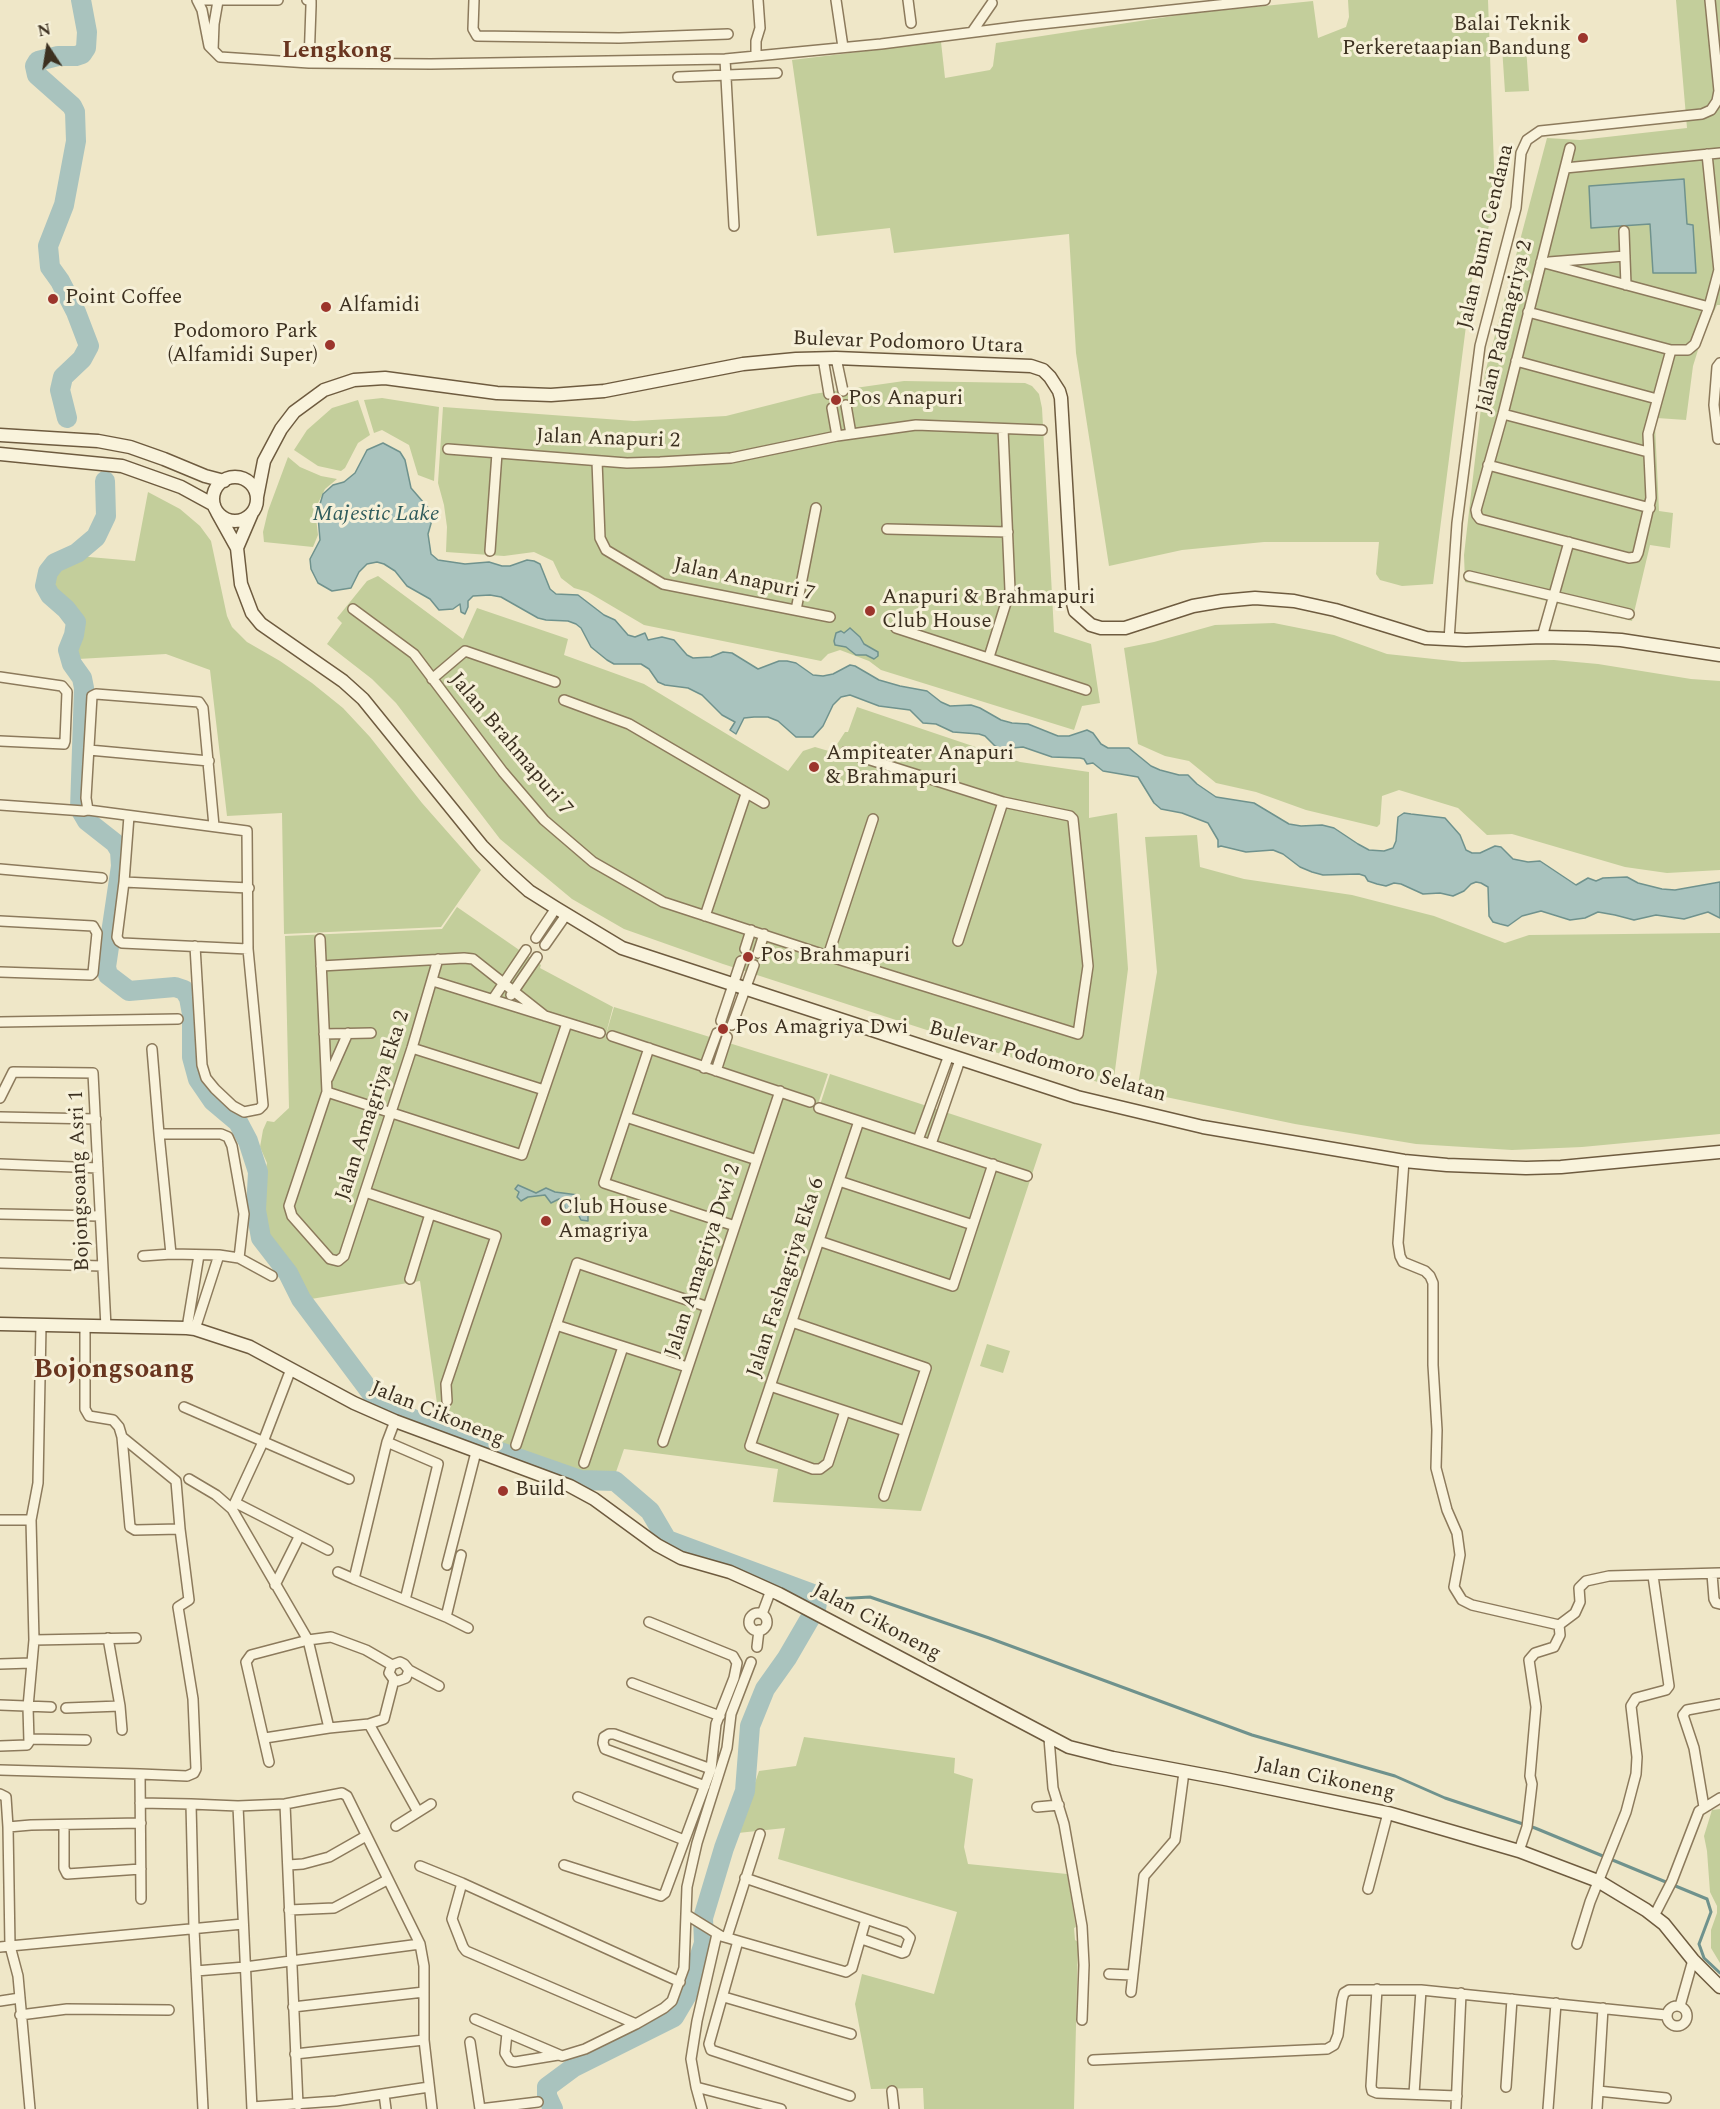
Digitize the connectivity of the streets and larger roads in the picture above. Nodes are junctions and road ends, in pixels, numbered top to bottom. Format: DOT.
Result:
graph roads {
  1 [pos="197,0"];
  2 [pos="204,0"];
  3 [pos="278,0"];
  4 [pos="312,0"];
  5 [pos="474,0"];
  6 [pos="758,0"];
  7 [pos="836,0"];
  8 [pos="908,0"];
  9 [pos="1265,0"];
  10 [pos="1710,0"];
  11 [pos="218,1"];
  12 [pos="992,1"];
  13 [pos="911,23"];
  14 [pos="1716,23"];
  15 [pos="972,32"];
  16 [pos="728,34"];
  17 [pos="843,47"];
  18 [pos="213,52"];
  19 [pos="756,56"];
  20 [pos="724,59"];
  21 [pos="309,63"];
  22 [pos="777,73"];
  23 [pos="726,75"];
  24 [pos="678,78"];
  25 [pos="1570,148"];
  26 [pos="1720,153"];
  27 [pos="1707,154"];
  28 [pos="1565,168"];
  29 [pos="734,226"];
  30 [pos="1624,231"];
  31 [pos="1625,256"];
  32 [pos="1541,262"];
  33 [pos="1719,268"];
  34 [pos="1626,285"];
  35 [pos="1709,306"];
  36 [pos="1528,312"];
  37 [pos="1671,350"];
  38 [pos="823,358"];
  39 [pos="836,358"];
  40 [pos="1516,361"];
  41 [pos="1720,363"];
  42 [pos="843,391"];
  43 [pos="829,394"];
  44 [pos="1657,399"];
  45 [pos="846,405"];
  46 [pos="832,408"];
  47 [pos="1503,414"];
  48 [pos="1003,429"];
  49 [pos="1042,430"];
  50 [pos="851,434"];
  51 [pos="0,435"];
  52 [pos="837,436"];
  53 [pos="56,438"];
  54 [pos="1718,439"];
  55 [pos="448,448"];
  56 [pos="1648,452"];
  57 [pos="497,453"];
  58 [pos="0,454"];
  59 [pos="54,459"];
  60 [pos="264,461"];
  61 [pos="597,461"];
  62 [pos="1488,465"];
  63 [pos="189,470"];
  64 [pos="227,479"];
  65 [pos="181,487"];
  66 [pos="256,497"];
  67 [pos="215,508"];
  68 [pos="816,508"];
  69 [pos="1650,508"];
  70 [pos="253,511"];
  71 [pos="887,529"];
  72 [pos="1008,532"];
  73 [pos="1569,542"];
  74 [pos="237,548"];
  75 [pos="490,550"];
  76 [pos="1469,576"];
  77 [pos="1553,596"];
  78 [pos="353,609"];
  79 [pos="796,610"];
  80 [pos="1629,614"];
  81 [pos="830,617"];
  82 [pos="896,628"];
  83 [pos="1542,637"];
  84 [pos="1449,640"];
  85 [pos="1720,655"];
  86 [pos="989,657"];
  87 [pos="0,677"];
  88 [pos="432,679"];
  89 [pos="555,682"];
  90 [pos="1086,690"];
  91 [pos="564,700"];
  92 [pos="0,741"];
  93 [pos="89,750"];
  94 [pos="845,752"];
  95 [pos="208,761"];
  96 [pos="746,794"];
  97 [pos="1003,802"];
  98 [pos="764,803"];
  99 [pos="0,806"];
  100 [pos="82,810"];
  101 [pos="129,816"];
  102 [pos="873,819"];
  103 [pos="214,826"];
  104 [pos="0,869"];
  105 [pos="102,878"];
  106 [pos="124,882"];
  107 [pos="249,888"];
  108 [pos="561,912"];
  109 [pos="705,916"];
  110 [pos="0,921"];
  111 [pos="751,930"];
  112 [pos="764,934"];
  113 [pos="536,938"];
  114 [pos="320,939"];
  115 [pos="958,941"];
  116 [pos="545,945"];
  117 [pos="195,946"];
  118 [pos="248,949"];
  119 [pos="745,949"];
  120 [pos="526,950"];
  121 [pos="758,953"];
  122 [pos="828,956"];
  123 [pos="537,957"];
  124 [pos="438,959"];
  125 [pos="741,961"];
  126 [pos="754,965"];
  127 [pos="321,966"];
  128 [pos="0,972"];
  129 [pos="433,981"];
  130 [pos="502,983"];
  131 [pos="733,984"];
  132 [pos="746,988"];
  133 [pos="513,992"];
  134 [pos="493,999"];
  135 [pos="505,1003"];
  136 [pos="545,1016"];
  137 [pos="178,1019"];
  138 [pos="721,1021"];
  139 [pos="0,1022"];
  140 [pos="567,1023"];
  141 [pos="732,1025"];
  142 [pos="348,1033"];
  143 [pos="371,1033"];
  144 [pos="600,1033"];
  145 [pos="717,1033"];
  146 [pos="324,1034"];
  147 [pos="612,1036"];
  148 [pos="727,1037"];
  149 [pos="412,1048"];
  150 [pos="649,1048"];
  151 [pos="152,1049"];
  152 [pos="954,1058"];
  153 [pos="705,1068"];
  154 [pos="716,1071"];
  155 [pos="327,1080"];
  156 [pos="544,1090"];
  157 [pos="780,1091"];
  158 [pos="327,1092"];
  159 [pos="0,1098"];
  160 [pos="810,1101"];
  161 [pos="819,1108"];
  162 [pos="391,1111"];
  163 [pos="0,1117"];
  164 [pos="626,1118"];
  165 [pos="96,1119"];
  166 [pos="859,1121"];
  167 [pos="159,1134"];
  168 [pos="918,1140"];
  169 [pos="931,1144"];
  170 [pos="1720,1152"];
  171 [pos="757,1160"];
  172 [pos="1404,1161"];
  173 [pos="0,1164"];
  174 [pos="993,1164"];
  175 [pos="98,1168"];
  176 [pos="1027,1176"];
  177 [pos="838,1181"];
  178 [pos="364,1192"];
  179 [pos="0,1214"];
  180 [pos="430,1214"];
  181 [pos="100,1216"];
  182 [pos="973,1225"];
  183 [pos="735,1226"];
  184 [pos="819,1241"];
  185 [pos="171,1254"];
  186 [pos="199,1255"];
  187 [pos="219,1255"];
  188 [pos="143,1256"];
  189 [pos="239,1258"];
  190 [pos="0,1263"];
  191 [pos="102,1266"];
  192 [pos="272,1276"];
  193 [pos="410,1279"];
  194 [pos="708,1307"];
  195 [pos="792,1322"];
  196 [pos="0,1324"];
  197 [pos="41,1325"];
  198 [pos="556,1325"];
  199 [pos="85,1326"];
  200 [pos="106,1327"];
  201 [pos="191,1328"];
  202 [pos="623,1347"];
  203 [pos="687,1367"];
  204 [pos="291,1369"];
  205 [pos="770,1386"];
  206 [pos="447,1401"];
  207 [pos="184,1407"];
  208 [pos="845,1411"];
  209 [pos="395,1421"];
  210 [pos="905,1431"];
  211 [pos="122,1437"];
  212 [pos="263,1442"];
  213 [pos="387,1442"];
  214 [pos="663,1442"];
  215 [pos="516,1445"];
  216 [pos="476,1452"];
  217 [pos="584,1463"];
  218 [pos="189,1479"];
  219 [pos="349,1479"];
  220 [pos="884,1496"];
  221 [pos="234,1506"];
  222 [pos="0,1520"];
  223 [pos="31,1520"];
  224 [pos="180,1528"];
  225 [pos="299,1537"];
  226 [pos="328,1550"];
  227 [pos="461,1555"];
  228 [pos="447,1565"];
  229 [pos="338,1572"];
  230 [pos="1716,1573"];
  231 [pos="1653,1576"];
  232 [pos="354,1579"];
  233 [pos="275,1585"];
  234 [pos="771,1590"];
  235 [pos="405,1600"];
  236 [pos="1720,1604"];
  237 [pos="446,1617"];
  238 [pos="648,1622"];
  239 [pos="1559,1626"];
  240 [pos="468,1628"];
  241 [pos="108,1638"];
  242 [pos="136,1638"];
  243 [pos="34,1640"];
  244 [pos="308,1640"];
  245 [pos="757,1647"];
  246 [pos="751,1662"];
  247 [pos="0,1664"];
  248 [pos="31,1664"];
  249 [pos="392,1665"];
  250 [pos="408,1670"];
  251 [pos="394,1680"];
  252 [pos="632,1683"];
  253 [pos="439,1686"];
  254 [pos="1720,1704"];
  255 [pos="0,1705"];
  256 [pos="120,1706"];
  257 [pos="28,1707"];
  258 [pos="51,1707"];
  259 [pos="66,1708"];
  260 [pos="720,1716"];
  261 [pos="369,1724"];
  262 [pos="329,1728"];
  263 [pos="122,1730"];
  264 [pos="265,1738"];
  265 [pos="29,1739"];
  266 [pos="1052,1739"];
  267 [pos="86,1740"];
  268 [pos="0,1746"];
  269 [pos="269,1762"];
  270 [pos="0,1770"];
  271 [pos="1184,1772"];
  272 [pos="140,1774"];
  273 [pos="708,1778"];
  274 [pos="718,1781"];
  275 [pos="0,1794"];
  276 [pos="578,1797"];
  277 [pos="1720,1798"];
  278 [pos="140,1803"];
  279 [pos="191,1804"];
  280 [pos="285,1804"];
  281 [pos="431,1804"];
  282 [pos="1059,1805"];
  283 [pos="238,1806"];
  284 [pos="1037,1807"];
  285 [pos="1704,1807"];
  286 [pos="418,1812"];
  287 [pos="1388,1814"];
  288 [pos="141,1823"];
  289 [pos="64,1825"];
  290 [pos="8,1827"];
  291 [pos="396,1827"];
  292 [pos="760,1834"];
  293 [pos="366,1836"];
  294 [pos="684,1840"];
  295 [pos="1519,1851"];
  296 [pos="288,1865"];
  297 [pos="564,1865"];
  298 [pos="420,1866"];
  299 [pos="141,1869"];
  300 [pos="745,1878"];
  301 [pos="387,1880"];
  302 [pos="1598,1881"];
  303 [pos="462,1883"];
  304 [pos="1368,1889"];
  305 [pos="141,1899"];
  306 [pos="290,1910"];
  307 [pos="687,1915"];
  308 [pos="1654,1916"];
  309 [pos="867,1919"];
  310 [pos="243,1924"];
  311 [pos="194,1929"];
  312 [pos="713,1931"];
  313 [pos="727,1937"];
  314 [pos="862,1939"];
  315 [pos="738,1941"];
  316 [pos="420,1944"];
  317 [pos="1577,1944"];
  318 [pos="10,1946"];
  319 [pos="0,1947"];
  320 [pos="292,1960"];
  321 [pos="1693,1960"];
  322 [pos="245,1967"];
  323 [pos="196,1971"];
  324 [pos="1109,1974"];
  325 [pos="1132,1975"];
  326 [pos="680,1982"];
  327 [pos="1720,1987"];
  328 [pos="1377,1989"];
  329 [pos="1422,1990"];
  330 [pos="424,1992"];
  331 [pos="1131,1992"];
  332 [pos="1461,1993"];
  333 [pos="723,1997"];
  334 [pos="20,1998"];
  335 [pos="1512,1999"];
  336 [pos="0,2001"];
  337 [pos="1556,2003"];
  338 [pos="1680,2006"];
  339 [pos="293,2007"];
  340 [pos="1603,2008"];
  341 [pos="169,2010"];
  342 [pos="20,2015"];
  343 [pos="1666,2015"];
  344 [pos="475,2019"];
  345 [pos="1082,2020"];
  346 [pos="636,2024"];
  347 [pos="507,2033"];
  348 [pos="851,2034"];
  349 [pos="424,2040"];
  350 [pos="470,2042"];
  351 [pos="296,2054"];
  352 [pos="558,2055"];
  353 [pos="1093,2060"];
  354 [pos="1506,2086"];
  355 [pos="429,2087"];
  356 [pos="696,2087"];
  357 [pos="892,2091"];
  358 [pos="1598,2091"];
  359 [pos="384,2094"];
  360 [pos="1414,2094"];
  361 [pos="850,2096"];
  362 [pos="1457,2096"];
  363 [pos="1666,2098"];
  364 [pos="538,2102"];
  365 [pos="337,2105"];
  366 [pos="292,2107"];
  367 [pos="252,2108"];
  368 [pos="30,2109"];
  369 [pos="203,2109"];
  370 [pos="386,2109"];
  371 [pos="432,2109"];
  372 [pos="480,2109"];
  373 [pos="702,2109"];
  374 [pos="781,2109"];
  375 [pos="894,2109"];
  376 [pos="1456,2109"];
  377 [pos="1548,2109"];
  378 [pos="1597,2109"];
  1 -- 18 [label="street"];
  2 -- 11 [label="street"];
  3 -- 11 [label="street"];
  4 -- 21 [label="street"];
  5 -- 16 [label="street"];
  6 -- 19 [label="street"];
  7 -- 17 [label="street"];
  8 -- 13 [label="street"];
  9 -- 15 [label="street"];
  10 -- 14 [label="street, Jalan Bumi Cendana"];
  11 -- 18 [label="street"];
  12 -- 15 [label="street"];
  14 -- 84 [label="street, Jalan Bumi Cendana"];
  15 -- 17 [label="street"];
  17 -- 19 [label="street"];
  18 -- 21 [label="street"];
  19 -- 20 [label="street"];
  20 -- 21 [label="street"];
  20 -- 23 [label="street"];
  22 -- 23 [label="street"];
  23 -- 24 [label="street"];
  23 -- 29 [label="street"];
  25 -- 28 [label="street, Jalan Padmagriya 2"];
  26 -- 27 [label="street"];
  27 -- 28 [label="street"];
  27 -- 33 [label="street"];
  28 -- 32 [label="street, Jalan Padmagriya 2"];
  30 -- 31 [label="street"];
  31 -- 32 [label="street"];
  31 -- 34 [label="street"];
  32 -- 34 [label="street"];
  32 -- 36 [label="street, Jalan Padmagriya 2"];
  33 -- 35 [label="street"];
  34 -- 35 [label="street"];
  35 -- 37 [label="street"];
  36 -- 37 [label="street"];
  36 -- 40 [label="street, Jalan Padmagriya 2"];
  37 -- 44 [label="street"];
  38 -- 39 [label="street, Bulevar Podomoro Utara"];
  38 -- 43 [label="street"];
  38 -- 60 [label="street, Bulevar Podomoro Utara"];
  39 -- 42 [label="street"];
  39 -- 84 [label="street, Bulevar Podomoro Utara"];
  40 -- 44 [label="street"];
  40 -- 47 [label="street, Jalan Padmagriya 2"];
  41 -- 54 [label="street"];
  44 -- 56 [label="street"];
  45 -- 50 [label="street"];
  46 -- 52 [label="street"];
  47 -- 56 [label="street"];
  47 -- 62 [label="street, Jalan Padmagriya 2"];
  48 -- 49 [label="street, Jalan Anapuri 2"];
  48 -- 50 [label="street, Jalan Anapuri 2"];
  48 -- 72 [label="street"];
  50 -- 52 [label="street, Jalan Anapuri 2"];
  51 -- 53 [label="street"];
  52 -- 61 [label="street, Jalan Anapuri 2"];
  53 -- 59 [label="street"];
  53 -- 63 [label="street"];
  55 -- 57 [label="street, Jalan Anapuri 2"];
  56 -- 69 [label="street"];
  57 -- 61 [label="street, Jalan Anapuri 2"];
  57 -- 75 [label="street"];
  58 -- 59 [label="street"];
  59 -- 65 [label="street"];
  60 -- 64 [label="street"];
  60 -- 66 [label="street, Bulevar Podomoro Utara"];
  61 -- 79 [label="street, Jalan Anapuri 7"];
  62 -- 69 [label="street"];
  62 -- 73 [label="street, Jalan Padmagriya 2"];
  63 -- 64 [label="street"];
  63 -- 65 [label="street"];
  64 -- 66 [label="street"];
  64 -- 67 [label="street"];
  65 -- 67 [label="street"];
  66 -- 70 [label="street"];
  67 -- 70 [label="street"];
  67 -- 74 [label="street, Bulevar Podomoro Selatan"];
  68 -- 79 [label="street"];
  69 -- 73 [label="street"];
  70 -- 74 [label="street, Bulevar Podomoro Selatan"];
  71 -- 72 [label="street"];
  72 -- 86 [label="street"];
  73 -- 77 [label="street"];
  74 -- 108 [label="street, Bulevar Podomoro Selatan"];
  76 -- 77 [label="street"];
  77 -- 80 [label="street"];
  77 -- 83 [label="street"];
  78 -- 88 [label="street, Jalan Brahmapuri 7"];
  79 -- 81 [label="street, Jalan Anapuri 7"];
  82 -- 86 [label="street"];
  83 -- 84 [label="street, Bulevar Podomoro Utara"];
  83 -- 85 [label="street, Bulevar Podomoro Utara"];
  86 -- 90 [label="street"];
  87 -- 92 [label="street"];
  88 -- 89 [label="street"];
  88 -- 109 [label="street, Jalan Brahmapuri 7"];
  91 -- 96 [label="street"];
  93 -- 95 [label="street"];
  93 -- 95 [label="street"];
  93 -- 100 [label="street"];
  94 -- 97 [label="street"];
  95 -- 103 [label="street"];
  96 -- 98 [label="street"];
  96 -- 109 [label="street"];
  97 -- 115 [label="street"];
  97 -- 122 [label="street, Jalan Brahmapuri 7"];
  99 -- 100 [label="street"];
  100 -- 101 [label="street"];
  101 -- 103 [label="street"];
  101 -- 106 [label="street"];
  102 -- 122 [label="street"];
  103 -- 107 [label="street"];
  104 -- 105 [label="street"];
  106 -- 107 [label="street"];
  106 -- 117 [label="street"];
  107 -- 118 [label="street"];
  108 -- 113 [label="street"];
  108 -- 116 [label="street"];
  108 -- 131 [label="street, Bulevar Podomoro Selatan"];
  109 -- 111 [label="street, Jalan Brahmapuri 7"];
  110 -- 128 [label="street"];
  111 -- 112 [label="street, Jalan Brahmapuri 7"];
  111 -- 119 [label="street"];
  112 -- 121 [label="street"];
  112 -- 122 [label="street, Jalan Brahmapuri 7"];
  114 -- 127 [label="street"];
  117 -- 118 [label="street"];
  117 -- 118 [label="street"];
  120 -- 130 [label="street"];
  123 -- 133 [label="street"];
  124 -- 127 [label="street"];
  124 -- 129 [label="street, Jalan Amagriya Eka 2"];
  124 -- 130 [label="street"];
  125 -- 131 [label="street"];
  126 -- 132 [label="street"];
  127 -- 146 [label="street"];
  129 -- 134 [label="street"];
  129 -- 149 [label="street, Jalan Amagriya Eka 2"];
  130 -- 133 [label="street"];
  130 -- 134 [label="street"];
  131 -- 132 [label="street, Bulevar Podomoro Selatan"];
  131 -- 138 [label="street"];
  132 -- 141 [label="street"];
  132 -- 152 [label="street, Bulevar Podomoro Selatan"];
  133 -- 135 [label="street"];
  133 -- 136 [label="street"];
  134 -- 135 [label="street"];
  135 -- 136 [label="street"];
  136 -- 140 [label="street"];
  137 -- 139 [label="street"];
  140 -- 144 [label="street"];
  140 -- 156 [label="street"];
  142 -- 143 [label="street"];
  142 -- 146 [label="street"];
  142 -- 155 [label="street"];
  145 -- 153 [label="street"];
  146 -- 155 [label="street"];
  147 -- 150 [label="street"];
  148 -- 154 [label="street"];
  149 -- 156 [label="street"];
  149 -- 162 [label="street, Jalan Amagriya Eka 2"];
  150 -- 153 [label="street"];
  150 -- 164 [label="street"];
  151 -- 167 [label="street"];
  152 -- 168 [label="street"];
  152 -- 169 [label="street"];
  152 -- 172 [label="street, Bulevar Podomoro Selatan"];
  153 -- 154 [label="street"];
  154 -- 157 [label="street"];
  155 -- 158 [label="street"];
  156 -- 162 [label="street"];
  157 -- 160 [label="street"];
  157 -- 171 [label="street, Jalan Amagriya Dwi 2"];
  158 -- 162 [label="street"];
  158 -- 178 [label="street, Jalan Amagriya Eka 2"];
  159 -- 165 [label="street, Bojongsoang Asri 1"];
  161 -- 166 [label="street"];
  162 -- 178 [label="street, Jalan Amagriya Eka 2"];
  163 -- 165 [label="street"];
  164 -- 171 [label="street"];
  164 -- 183 [label="street"];
  165 -- 175 [label="street, Bojongsoang Asri 1"];
  166 -- 168 [label="street"];
  166 -- 177 [label="street, Jalan Fashagriya Eka 6"];
  167 -- 185 [label="street"];
  167 -- 189 [label="street"];
  168 -- 169 [label="street"];
  169 -- 174 [label="street"];
  170 -- 172 [label="street, Bulevar Podomoro Selatan"];
  171 -- 183 [label="street, Jalan Amagriya Dwi 2"];
  172 -- 239 [label="street"];
  173 -- 175 [label="street"];
  174 -- 176 [label="street"];
  174 -- 182 [label="street"];
  175 -- 181 [label="street, Bojongsoang Asri 1"];
  177 -- 182 [label="street"];
  177 -- 184 [label="street, Jalan Fashagriya Eka 6"];
  178 -- 180 [label="street"];
  179 -- 181 [label="street"];
  180 -- 193 [label="street"];
  180 -- 206 [label="street"];
  181 -- 191 [label="street, Bojongsoang Asri 1"];
  182 -- 184 [label="street"];
  183 -- 194 [label="street, Jalan Amagriya Dwi 2"];
  184 -- 195 [label="street, Jalan Fashagriya Eka 6"];
  185 -- 186 [label="street"];
  185 -- 188 [label="street"];
  186 -- 187 [label="street"];
  186 -- 201 [label="street"];
  187 -- 189 [label="street"];
  187 -- 201 [label="street"];
  189 -- 192 [label="street"];
  190 -- 191 [label="street"];
  191 -- 200 [label="street, Bojongsoang Asri 1"];
  194 -- 198 [label="street"];
  194 -- 203 [label="street, Jalan Amagriya Dwi 2"];
  195 -- 205 [label="street, Jalan Fashagriya Eka 6"];
  195 -- 210 [label="street"];
  196 -- 197 [label="street, Jalan Cikoneng"];
  197 -- 199 [label="street, Jalan Cikoneng"];
  197 -- 223 [label="street"];
  198 -- 202 [label="street"];
  198 -- 215 [label="street"];
  199 -- 200 [label="street, Jalan Cikoneng"];
  199 -- 211 [label="street"];
  200 -- 201 [label="street, Jalan Cikoneng"];
  201 -- 204 [label="street, Jalan Cikoneng"];
  202 -- 203 [label="street"];
  202 -- 217 [label="street"];
  203 -- 214 [label="street, Jalan Amagriya Dwi 2"];
  204 -- 209 [label="street, Jalan Cikoneng"];
  204 -- 212 [label="street"];
  205 -- 208 [label="street"];
  205 -- 208 [label="street, Jalan Fashagriya Eka 6"];
  207 -- 212 [label="street"];
  208 -- 210 [label="street"];
  209 -- 213 [label="street"];
  209 -- 216 [label="street, Jalan Cikoneng"];
  210 -- 220 [label="street"];
  211 -- 224 [label="street"];
  211 -- 224 [label="street"];
  212 -- 219 [label="street"];
  212 -- 221 [label="street"];
  213 -- 232 [label="street"];
  213 -- 235 [label="street"];
  216 -- 228 [label="street"];
  216 -- 234 [label="street, Jalan Cikoneng"];
  218 -- 221 [label="street"];
  221 -- 225 [label="street"];
  221 -- 233 [label="street"];
  222 -- 223 [label="street"];
  223 -- 243 [label="street"];
  224 -- 272 [label="street"];
  225 -- 226 [label="street"];
  225 -- 233 [label="street"];
  227 -- 237 [label="street"];
  229 -- 232 [label="street"];
  230 -- 231 [label="street"];
  230 -- 236 [label="street"];
  231 -- 239 [label="street"];
  231 -- 302 [label="street"];
  232 -- 235 [label="street"];
  233 -- 244 [label="street"];
  234 -- 245 [label="street"];
  234 -- 266 [label="street, Jalan Cikoneng"];
  235 -- 237 [label="street"];
  237 -- 240 [label="street"];
  238 -- 260 [label="street"];
  239 -- 295 [label="street"];
  241 -- 242 [label="street"];
  241 -- 243 [label="street"];
  241 -- 256 [label="street"];
  243 -- 248 [label="street"];
  244 -- 249 [label="street"];
  244 -- 262 [label="street"];
  244 -- 264 [label="street"];
  246 -- 274 [label="street"];
  247 -- 248 [label="street"];
  248 -- 257 [label="street"];
  249 -- 250 [label="street"];
  249 -- 251 [label="street"];
  250 -- 251 [label="street"];
  250 -- 253 [label="street"];
  251 -- 261 [label="street"];
  252 -- 260 [label="street"];
  254 -- 285 [label="street"];
  255 -- 257 [label="street"];
  256 -- 259 [label="street"];
  256 -- 263 [label="street"];
  257 -- 258 [label="street"];
  257 -- 265 [label="street"];
  260 -- 273 [label="street"];
  261 -- 262 [label="street"];
  261 -- 286 [label="street"];
  262 -- 264 [label="street"];
  264 -- 269 [label="street"];
  265 -- 267 [label="street"];
  265 -- 268 [label="street"];
  266 -- 271 [label="street, Jalan Cikoneng"];
  266 -- 282 [label="street"];
  270 -- 272 [label="street"];
  271 -- 287 [label="street, Jalan Cikoneng"];
  271 -- 325 [label="street"];
  272 -- 278 [label="street"];
  273 -- 273 [label="street"];
  273 -- 274 [label="street"];
  273 -- 294 [label="street"];
  274 -- 307 [label="street"];
  275 -- 290 [label="street"];
  276 -- 294 [label="street"];
  277 -- 285 [label="street"];
  278 -- 279 [label="street"];
  278 -- 288 [label="street"];
  279 -- 283 [label="street"];
  279 -- 311 [label="street"];
  280 -- 283 [label="street"];
  280 -- 293 [label="street"];
  280 -- 296 [label="street"];
  281 -- 286 [label="street"];
  282 -- 284 [label="street"];
  282 -- 345 [label="street"];
  283 -- 310 [label="street"];
  285 -- 308 [label="street"];
  286 -- 291 [label="street"];
  287 -- 295 [label="street, Jalan Cikoneng"];
  287 -- 304 [label="street"];
  288 -- 289 [label="street"];
  288 -- 299 [label="street"];
  289 -- 290 [label="street"];
  289 -- 299 [label="street"];
  290 -- 318 [label="street"];
  292 -- 300 [label="street"];
  293 -- 296 [label="street"];
  293 -- 301 [label="street"];
  294 -- 297 [label="street"];
  295 -- 302 [label="street, Jalan Cikoneng"];
  296 -- 306 [label="street"];
  298 -- 303 [label="street"];
  299 -- 305 [label="street"];
  300 -- 309 [label="street"];
  300 -- 313 [label="street"];
  301 -- 306 [label="street"];
  301 -- 316 [label="street"];
  302 -- 308 [label="street, Jalan Cikoneng"];
  302 -- 317 [label="street"];
  303 -- 326 [label="street"];
  303 -- 346 [label="street"];
  306 -- 320 [label="street"];
  307 -- 312 [label="street"];
  307 -- 326 [label="street"];
  308 -- 321 [label="street, Jalan Cikoneng"];
  309 -- 314 [label="street"];
  309 -- 314 [label="street"];
  310 -- 311 [label="street"];
  310 -- 322 [label="street"];
  311 -- 318 [label="street"];
  311 -- 323 [label="street"];
  312 -- 313 [label="street"];
  312 -- 356 [label="street"];
  313 -- 315 [label="street"];
  314 -- 315 [label="street"];
  315 -- 333 [label="street"];
  316 -- 320 [label="street"];
  316 -- 330 [label="street"];
  318 -- 319 [label="street"];
  318 -- 334 [label="street"];
  320 -- 322 [label="street"];
  320 -- 339 [label="street"];
  321 -- 327 [label="street, Jalan Cikoneng"];
  321 -- 338 [label="street"];
  322 -- 323 [label="street"];
  322 -- 367 [label="street"];
  323 -- 369 [label="street"];
  324 -- 325 [label="street"];
  325 -- 331 [label="street"];
  326 -- 346 [label="street"];
  328 -- 329 [label="street"];
  328 -- 353 [label="street"];
  328 -- 360 [label="street"];
  329 -- 332 [label="street"];
  329 -- 360 [label="street"];
  330 -- 339 [label="street"];
  330 -- 349 [label="street"];
  332 -- 335 [label="street"];
  332 -- 362 [label="street"];
  333 -- 348 [label="street"];
  333 -- 361 [label="street"];
  334 -- 336 [label="street"];
  334 -- 342 [label="street"];
  335 -- 337 [label="street"];
  335 -- 354 [label="street"];
  337 -- 340 [label="street"];
  337 -- 377 [label="street"];
  338 -- 343 [label="street"];
  338 -- 343 [label="street"];
  339 -- 351 [label="street"];
  340 -- 343 [label="street"];
  340 -- 358 [label="street"];
  341 -- 342 [label="street"];
  342 -- 368 [label="street"];
  344 -- 347 [label="street"];
  346 -- 352 [label="street"];
  347 -- 352 [label="street"];
  347 -- 352 [label="street"];
  349 -- 351 [label="street"];
  349 -- 355 [label="street"];
  350 -- 372 [label="street"];
  351 -- 366 [label="street"];
  355 -- 359 [label="street"];
  355 -- 371 [label="street"];
  356 -- 373 [label="street"];
  356 -- 374 [label="street"];
  357 -- 375 [label="street"];
  358 -- 363 [label="street"];
  358 -- 378 [label="street"];
  359 -- 365 [label="street"];
  359 -- 370 [label="street"];
  360 -- 362 [label="street"];
  362 -- 376 [label="street"];
  364 -- 372 [label="street"];
  365 -- 366 [label="street"];
  366 -- 367 [label="street"];
}
